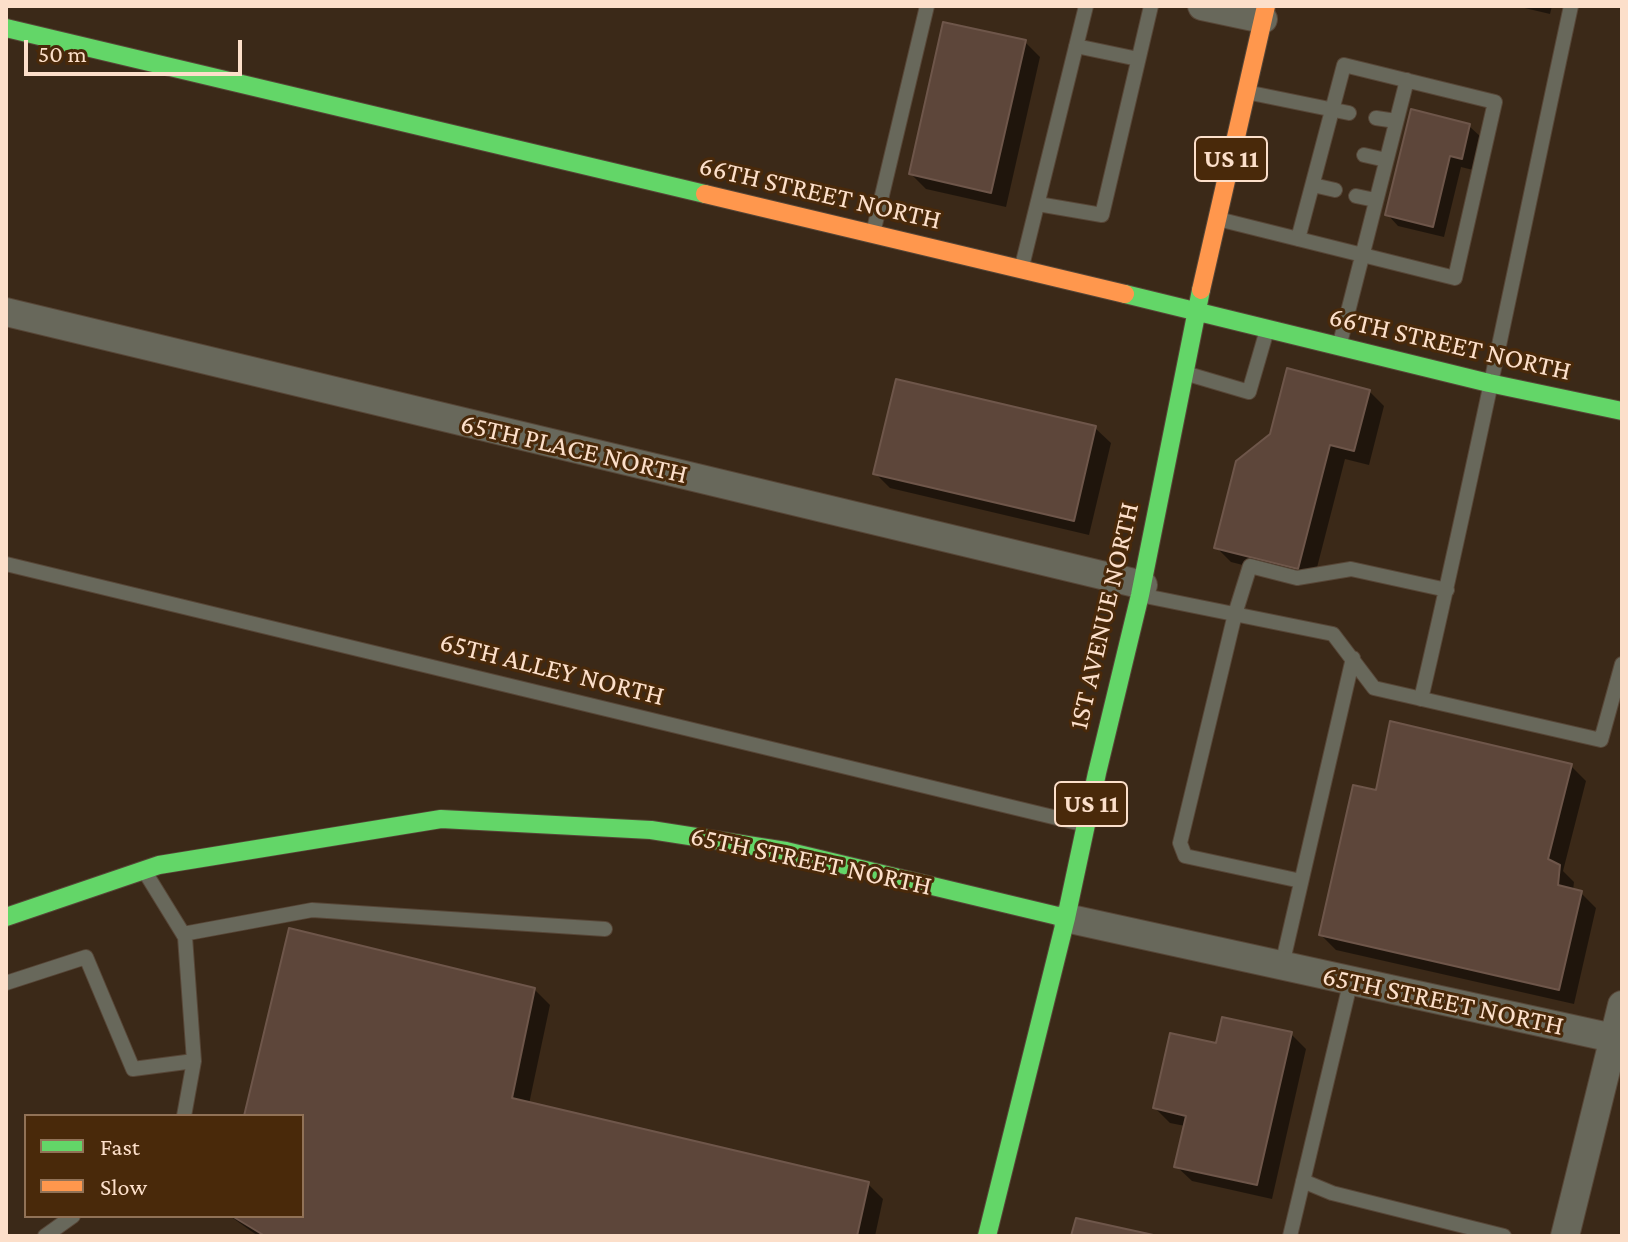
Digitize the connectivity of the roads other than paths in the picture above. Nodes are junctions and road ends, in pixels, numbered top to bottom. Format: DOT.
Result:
graph roads {
  1 [pos="927,6"];
  2 [pos="1086,6"];
  3 [pos="1151,6"];
  4 [pos="1202,6"];
  5 [pos="1571,6"];
  6 [pos="1265,12"];
  7 [pos="6,28"];
  8 [pos="1076,46"];
  9 [pos="1138,59"];
  10 [pos="1407,80"];
  11 [pos="1247,92"];
  12 [pos="1332,110"];
  13 [pos="1349,113"];
  14 [pos="1376,118"];
  15 [pos="1396,121"];
  16 [pos="1323,147"];
  17 [pos="1339,150"];
  18 [pos="1364,155"];
  19 [pos="1386,160"];
  20 [pos="1313,185"];
  21 [pos="1335,190"];
  22 [pos="1356,196"];
  23 [pos="1375,200"];
  24 [pos="1038,204"];
  25 [pos="1217,219"];
  26 [pos="873,234"];
  27 [pos="1298,239"];
  28 [pos="1361,255"];
  29 [pos="1022,269"];
  30 [pos="6,312"];
  31 [pos="1196,313"];
  32 [pos="1267,330"];
  33 [pos="1339,347"];
  34 [pos="1184,373"];
  35 [pos="1489,383"];
  36 [pos="1622,411"];
  37 [pos="6,564"];
  38 [pos="1142,590"];
  39 [pos="1447,590"];
  40 [pos="1235,614"];
  41 [pos="1353,658"];
  42 [pos="1622,664"];
  43 [pos="1421,699"];
  44 [pos="1086,825"];
  45 [pos="144,870"];
  46 [pos="1301,881"];
  47 [pos="6,917"];
  48 [pos="1066,918"];
  49 [pos="605,929"];
  50 [pos="183,934"];
  51 [pos="1282,965"];
  52 [pos="1351,980"];
  53 [pos="6,983"];
  54 [pos="1622,1005"];
  55 [pos="1617,1039"];
  56 [pos="194,1061"];
  57 [pos="184,1114"];
  58 [pos="1303,1181"];
  59 [pos="70,1218"];
  60 [pos="45,1236"];
  61 [pos="987,1236"];
  62 [pos="1290,1236"];
  63 [pos="1504,1236"];
  64 [pos="1565,1236"];
  1 -- 26 [label="lane"];
  2 -- 8 [label="lane"];
  3 -- 9 [label="lane"];
  4 -- 6 [label="street"];
  5 -- 35 [label="lane"];
  6 -- 11 [label="street, 1ST AVENUE NORTH / US 11"];
  7 -- 26 [label="street, 66TH STREET NORTH"];
  8 -- 9 [label="lane"];
  8 -- 24 [label="lane"];
  9 -- 24 [label="lane"];
  10 -- 12 [label="lane"];
  10 -- 15 [label="lane"];
  10 -- 28 [label="lane"];
  11 -- 12 [label="lane"];
  11 -- 25 [label="street, 1ST AVENUE NORTH / US 11"];
  12 -- 13 [label="lane"];
  12 -- 16 [label="lane"];
  14 -- 15 [label="lane"];
  15 -- 19 [label="lane"];
  16 -- 17 [label="lane"];
  16 -- 20 [label="lane"];
  18 -- 19 [label="lane"];
  19 -- 23 [label="lane"];
  20 -- 21 [label="lane"];
  20 -- 27 [label="lane"];
  22 -- 23 [label="lane"];
  23 -- 28 [label="lane"];
  24 -- 29 [label="lane"];
  25 -- 27 [label="lane"];
  25 -- 31 [label="street, 1ST AVENUE NORTH / US 11"];
  26 -- 29 [label="street, 66TH STREET NORTH"];
  27 -- 28 [label="lane"];
  28 -- 33 [label="lane"];
  29 -- 31 [label="street, 66TH STREET NORTH"];
  30 -- 38 [label="street, 65TH PLACE NORTH"];
  31 -- 32 [label="street, 66TH STREET NORTH"];
  31 -- 34 [label="street, 1ST AVENUE NORTH / US 11"];
  32 -- 33 [label="street, 66TH STREET NORTH"];
  32 -- 34 [label="lane"];
  33 -- 35 [label="street, 66TH STREET NORTH"];
  34 -- 38 [label="street, 1ST AVENUE NORTH / US 11"];
  35 -- 36 [label="street, 66TH STREET NORTH"];
  35 -- 39 [label="lane"];
  37 -- 44 [label="lane, 65TH ALLEY NORTH"];
  38 -- 40 [label="lane"];
  38 -- 44 [label="street, 1ST AVENUE NORTH / US 11"];
  39 -- 40 [label="lane"];
  39 -- 43 [label="lane"];
  40 -- 41 [label="lane"];
  40 -- 46 [label="lane"];
  41 -- 43 [label="lane"];
  41 -- 46 [label="lane"];
  42 -- 43 [label="lane"];
  44 -- 48 [label="street, 1ST AVENUE NORTH / US 11"];
  45 -- 47 [label="street, 65TH STREET NORTH"];
  45 -- 48 [label="street, 65TH STREET NORTH"];
  45 -- 50 [label="lane"];
  46 -- 51 [label="lane"];
  48 -- 51 [label="street, 65TH STREET NORTH"];
  48 -- 61 [label="street, 1ST AVENUE NORTH / US 11"];
  49 -- 50 [label="lane"];
  50 -- 56 [label="lane"];
  51 -- 52 [label="street, 65TH STREET NORTH"];
  52 -- 55 [label="street, 65TH STREET NORTH"];
  52 -- 58 [label="lane"];
  53 -- 56 [label="lane"];
  54 -- 55 [label="street"];
  55 -- 64 [label="street"];
  56 -- 57 [label="lane"];
  58 -- 62 [label="lane"];
  58 -- 63 [label="lane"];
  59 -- 60 [label="lane"];
}
